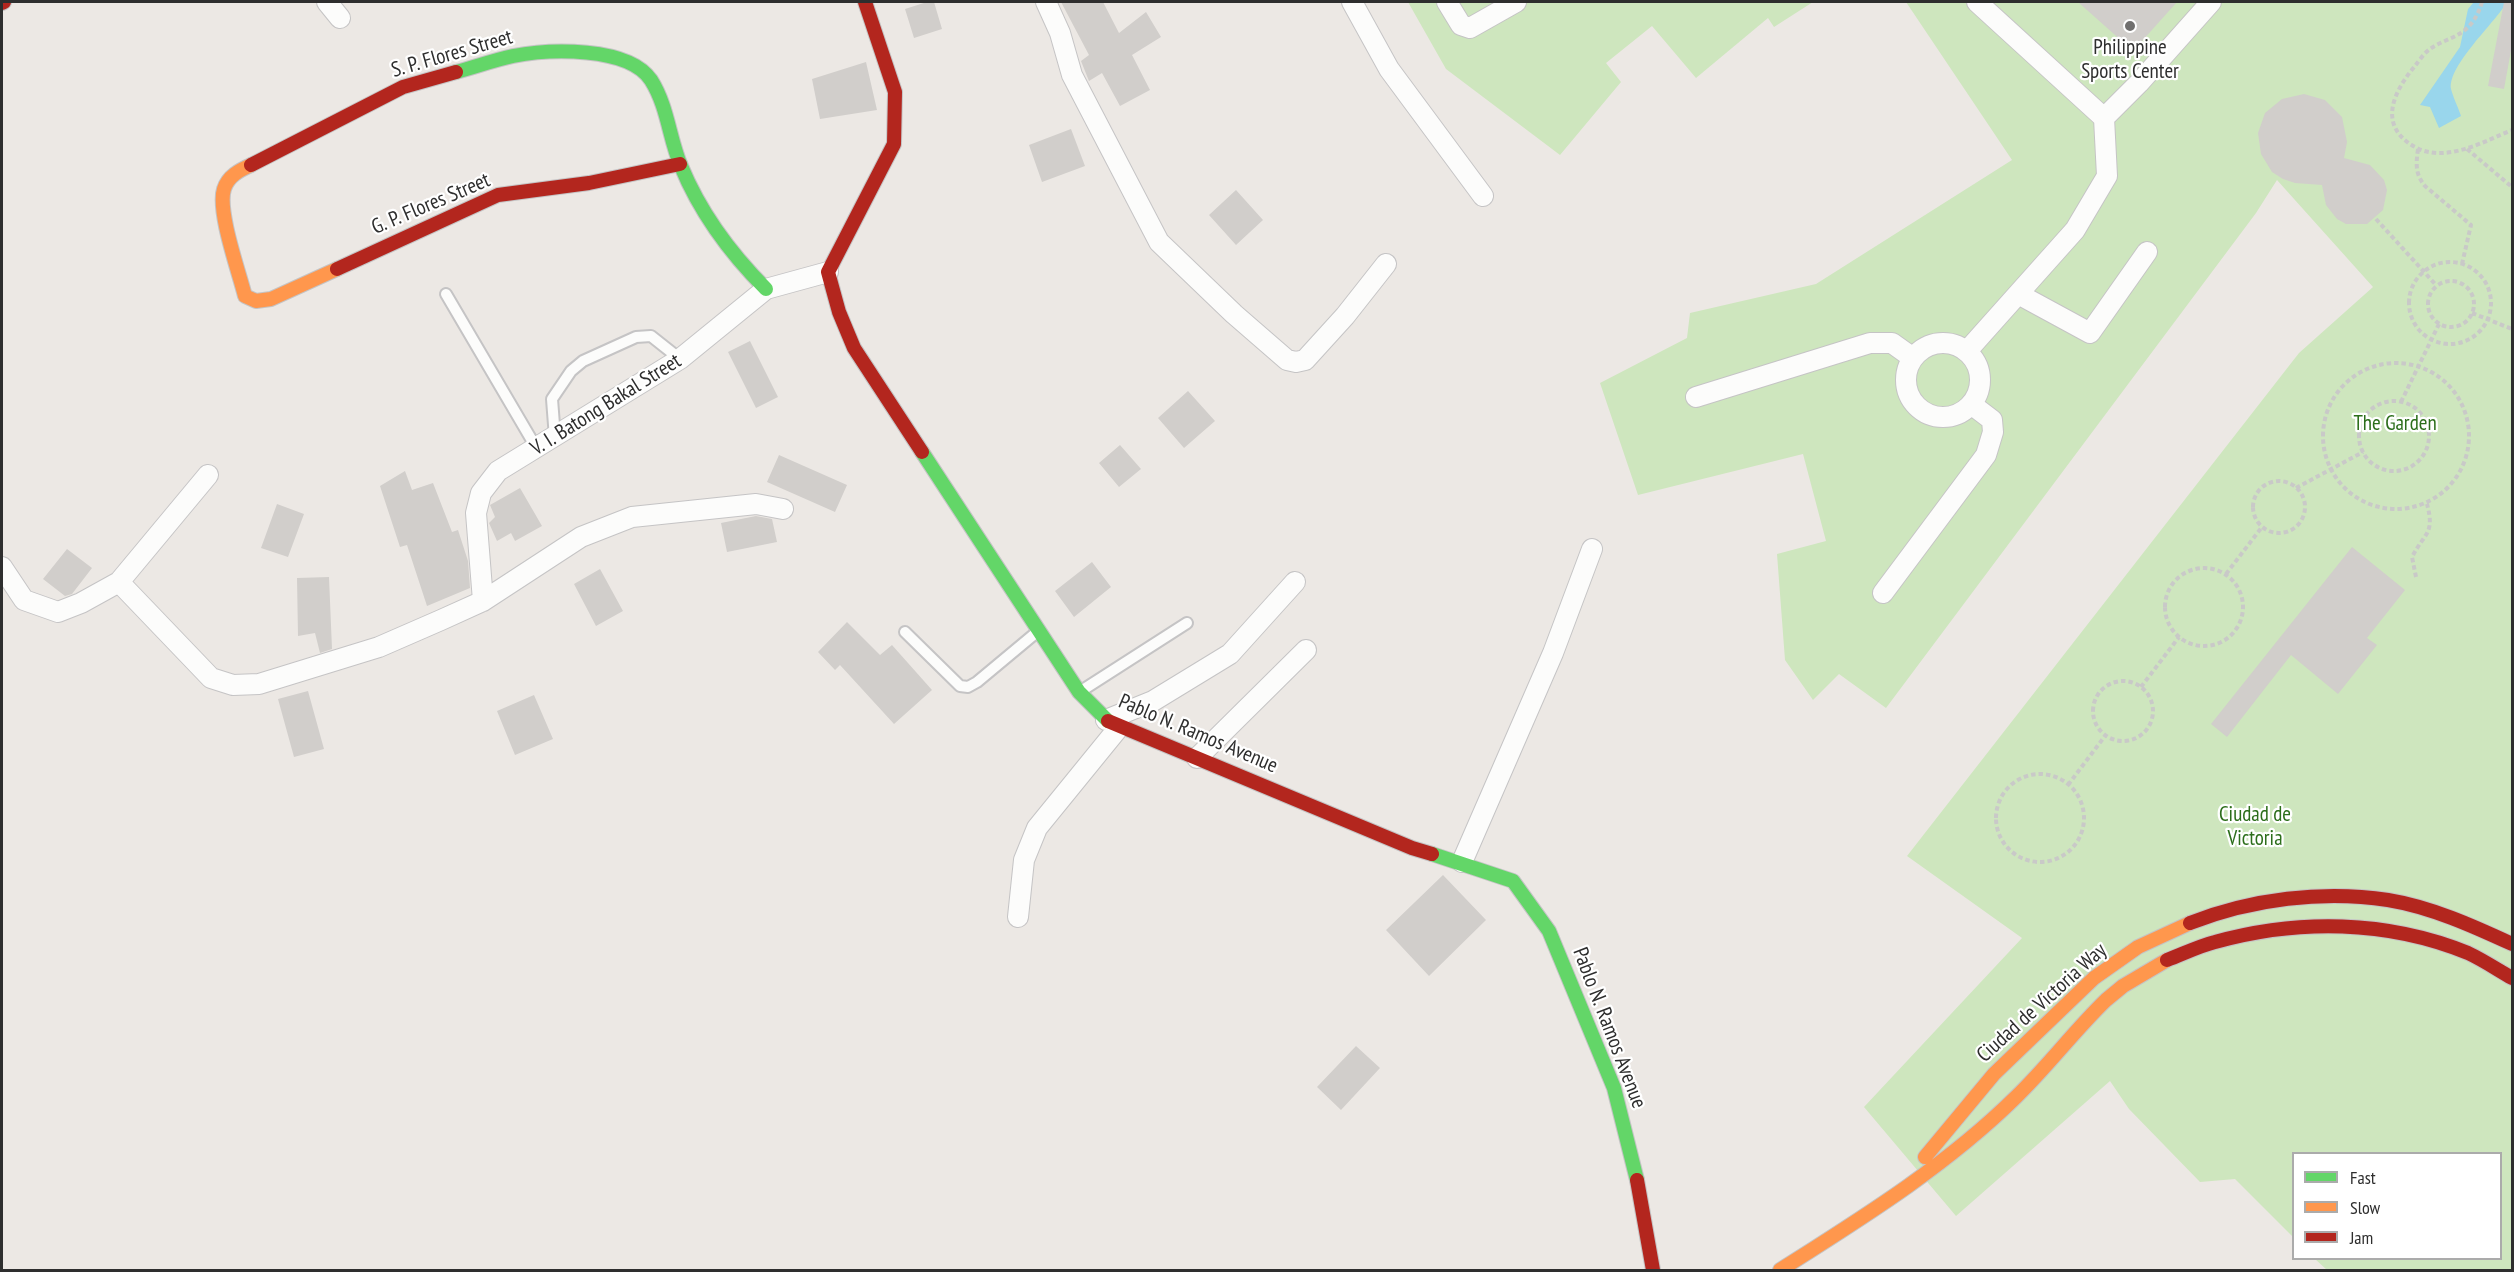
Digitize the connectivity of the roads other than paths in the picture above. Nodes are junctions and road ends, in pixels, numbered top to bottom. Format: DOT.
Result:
graph roads {
  1 [pos="327,2"];
  2 [pos="865,2"];
  3 [pos="1046,2"];
  4 [pos="1352,2"];
  5 [pos="1447,2"];
  6 [pos="1516,2"];
  7 [pos="1977,2"];
  8 [pos="2211,2"];
  9 [pos="340,18"];
  10 [pos="2104,118"];
  11 [pos="680,164"];
  12 [pos="1483,196"];
  13 [pos="2147,252"];
  14 [pos="1386,264"];
  15 [pos="828,272"];
  16 [pos="766,289"];
  17 [pos="446,294"];
  18 [pos="2020,295"];
  19 [pos="244,296"];
  20 [pos="1967,351"];
  21 [pos="680,358"];
  22 [pos="1913,358"];
  23 [pos="1696,397"];
  24 [pos="1971,404"];
  25 [pos="555,438"];
  26 [pos="537,449"];
  27 [pos="208,475"];
  28 [pos="783,509"];
  29 [pos="1592,549"];
  30 [pos="2,567"];
  31 [pos="119,582"];
  32 [pos="1295,582"];
  33 [pos="1883,593"];
  34 [pos="483,601"];
  35 [pos="1187,623"];
  36 [pos="1038,631"];
  37 [pos="905,632"];
  38 [pos="1306,650"];
  39 [pos="1079,692"];
  40 [pos="1113,723"];
  41 [pos="1197,758"];
  42 [pos="1462,862"];
  43 [pos="2268,902"];
  44 [pos="1018,917"];
  45 [pos="2270,928"];
  46 [pos="2512,944"];
  47 [pos="2512,978"];
  48 [pos="1889,1200"];
  49 [pos="1653,1270"];
  50 [pos="1780,1270"];
  1 -- 9 [label="street"];
  2 -- 15 [label="street"];
  3 -- 14 [label="street"];
  4 -- 12 [label="street"];
  5 -- 6 [label="street"];
  7 -- 10 [label="street"];
  8 -- 10 [label="street"];
  10 -- 18 [label="street"];
  11 -- 16 [label="street, S. P. Flores Street"];
  11 -- 19 [label="street, G. P. Flores Street"];
  11 -- 19 [label="street, S. P. Flores Street"];
  13 -- 18 [label="street"];
  15 -- 16 [label="street, V. I. Batong Bakal Street"];
  15 -- 36 [label="street, Pablo N. Ramos Avenue"];
  16 -- 21 [label="street, V. I. Batong Bakal Street"];
  17 -- 26 [label="lane"];
  18 -- 20 [label="street"];
  20 -- 22 [label="street"];
  20 -- 24 [label="street"];
  21 -- 25 [label="street, V. I. Batong Bakal Street"];
  21 -- 25 [label="lane"];
  22 -- 23 [label="street"];
  22 -- 24 [label="street"];
  24 -- 33 [label="street"];
  25 -- 26 [label="street, V. I. Batong Bakal Street"];
  26 -- 34 [label="street, V. I. Batong Bakal Street"];
  27 -- 31 [label="street"];
  28 -- 34 [label="street"];
  29 -- 42 [label="street"];
  30 -- 31 [label="street"];
  31 -- 34 [label="street"];
  32 -- 40 [label="street"];
  35 -- 39 [label="lane"];
  36 -- 37 [label="lane"];
  36 -- 39 [label="street, Pablo N. Ramos Avenue"];
  38 -- 41 [label="street"];
  39 -- 40 [label="street, Pablo N. Ramos Avenue"];
  40 -- 41 [label="street, Pablo N. Ramos Avenue"];
  40 -- 44 [label="street"];
  41 -- 42 [label="street, Pablo N. Ramos Avenue"];
  42 -- 49 [label="street, Pablo N. Ramos Avenue"];
  43 -- 45 [label="street"];
  43 -- 46 [label="street, Ciudad de Victoria Way"];
  43 -- 48 [label="street, Ciudad de Victoria Way"];
  45 -- 47 [label="street, Ciudad de Victoria Way"];
  45 -- 48 [label="street, Ciudad de Victoria Way"];
  48 -- 50 [label="street, Ciudad de Victoria Way"];
}
